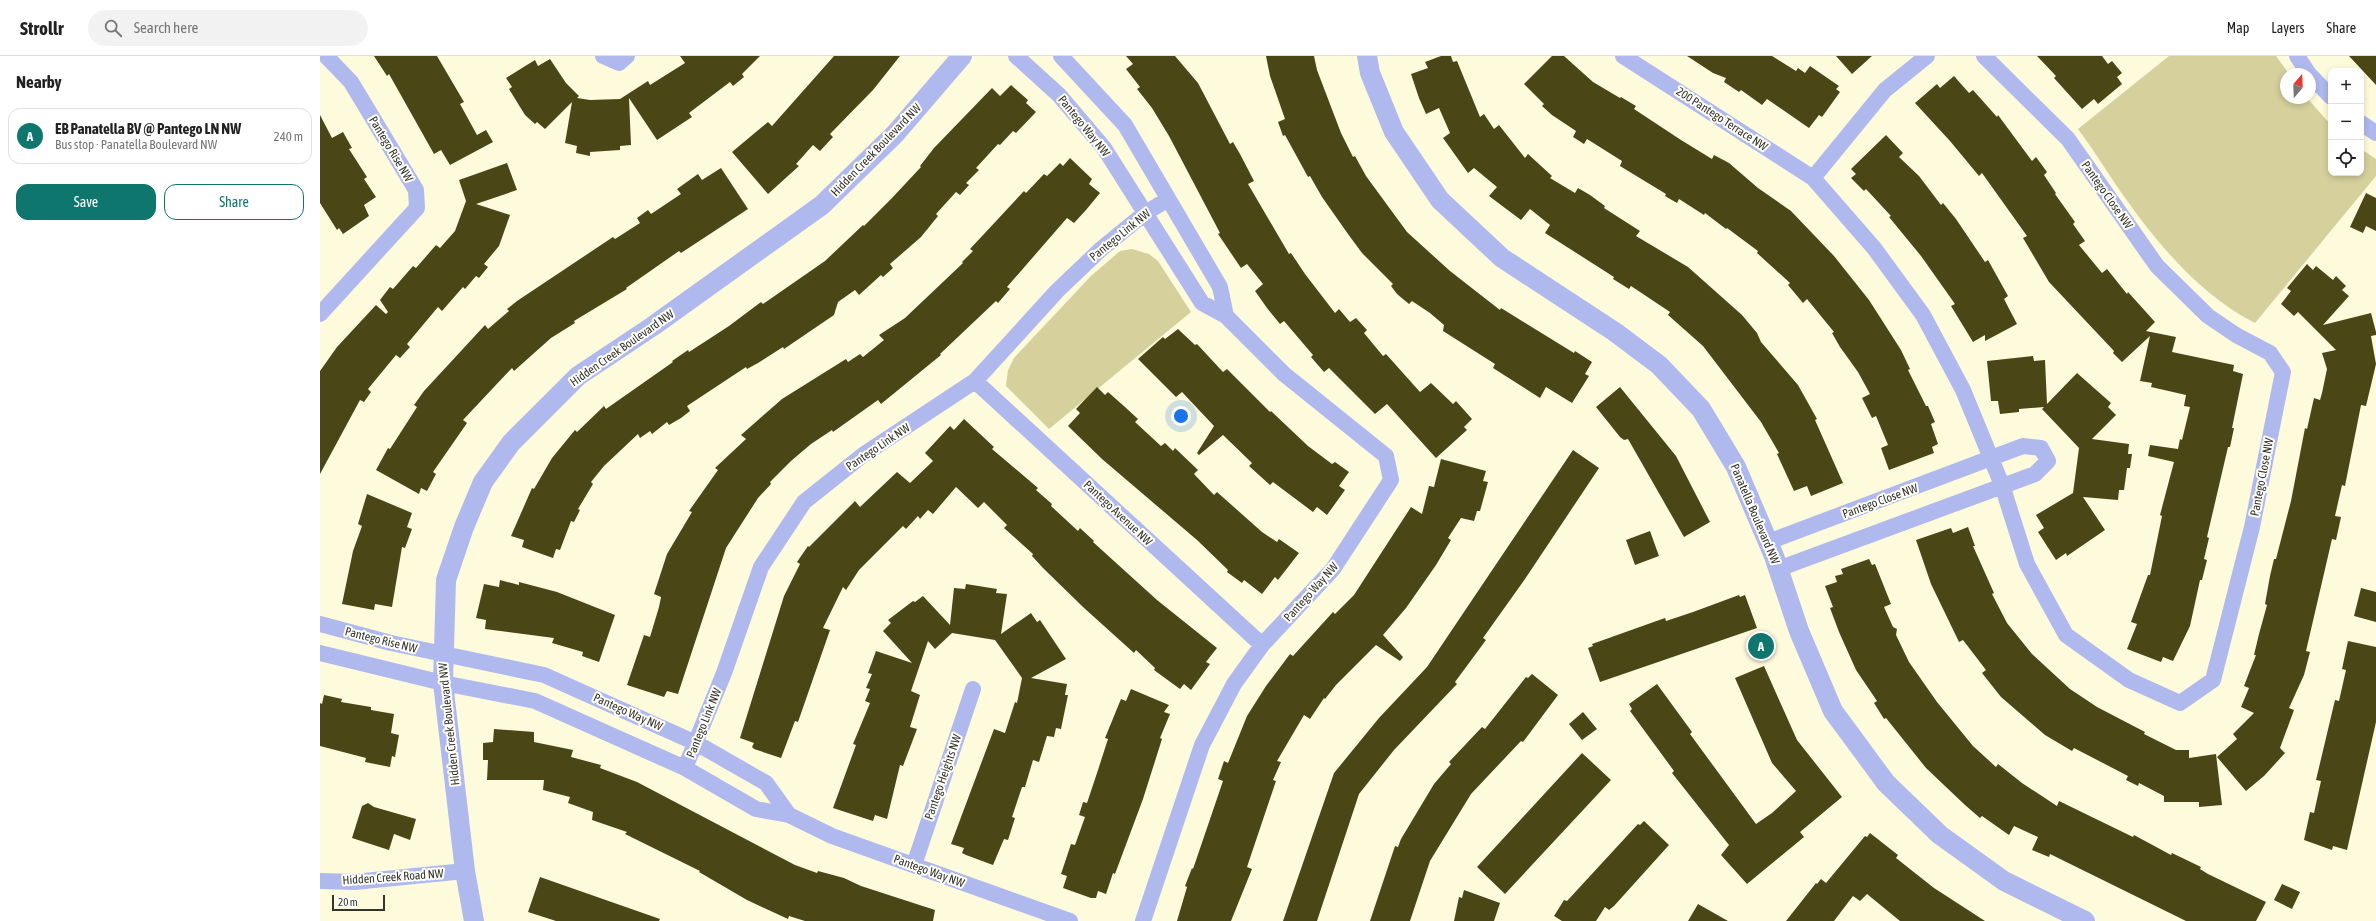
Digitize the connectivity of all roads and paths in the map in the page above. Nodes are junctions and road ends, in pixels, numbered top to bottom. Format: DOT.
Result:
graph roads {
  1 [pos="326,56"];
  2 [pos="603,56"];
  3 [pos="627,56"];
  4 [pos="962,56"];
  5 [pos="1016,56"];
  6 [pos="1061,56"];
  7 [pos="1367,56"];
  8 [pos="1927,56"];
  9 [pos="1984,56"];
  10 [pos="2297,56"];
  11 [pos="1630,58"];
  12 [pos="2306,68"];
  13 [pos="2316,81"];
  14 [pos="2328,94"];
  15 [pos="2364,125"];
  16 [pos="2376,133"];
  17 [pos="1813,178"];
  18 [pos="1168,199"];
  19 [pos="1144,214"];
  20 [pos="320,314"];
  21 [pos="1226,316"];
  22 [pos="975,381"];
  23 [pos="1992,460"];
  24 [pos="2002,485"];
  25 [pos="1768,542"];
  26 [pos="1778,569"];
  27 [pos="320,624"];
  28 [pos="1262,645"];
  29 [pos="320,654"];
  30 [pos="443,655"];
  31 [pos="443,683"];
  32 [pos="973,690"];
  33 [pos="696,743"];
  34 [pos="685,768"];
  35 [pos="789,815"];
  36 [pos="914,865"];
  37 [pos="465,871"];
  38 [pos="320,882"];
  39 [pos="474,921"];
  40 [pos="1070,921"];
  41 [pos="1143,921"];
  42 [pos="2085,921"];
  1 -- 20 [label="street, Pantego Rise NW"];
  2 -- 3 [label="street"];
  4 -- 30 [label="street, Hidden Creek Boulevard NW"];
  5 -- 19 [label="street, Pantego Way NW"];
  6 -- 18 [label="street"];
  7 -- 25 [label="street, Panatella Boulevard NW"];
  8 -- 17 [label="street"];
  9 -- 24 [label="street, Pantego Close NW"];
  10 -- 12 [label="street"];
  11 -- 17 [label="street, 200 Pantego Terrace NW"];
  13 -- 14 [label="street"];
  15 -- 16 [label="street"];
  17 -- 23 [label="street, Pantego Close NW"];
  18 -- 19 [label="street, Pantego Link NW"];
  18 -- 21 [label="street"];
  19 -- 21 [label="street, Pantego Way NW"];
  19 -- 22 [label="street, Pantego Link NW"];
  21 -- 28 [label="street, Pantego Way NW"];
  22 -- 28 [label="street, Pantego Avenue NW"];
  22 -- 33 [label="street, Pantego Link NW"];
  23 -- 24 [label="street, Pantego Close NW"];
  23 -- 24 [label="street"];
  23 -- 25 [label="street, Pantego Close NW"];
  24 -- 26 [label="street"];
  25 -- 26 [label="street, Panatella Boulevard NW"];
  26 -- 42 [label="street, Panatella Boulevard NW"];
  27 -- 30 [label="street, Pantego Rise NW"];
  28 -- 41 [label="street, Pantego Way NW"];
  29 -- 31 [label="street"];
  30 -- 31 [label="street, Hidden Creek Boulevard NW"];
  30 -- 33 [label="street, Pantego Way NW"];
  31 -- 34 [label="street, Pantego Way NW"];
  31 -- 37 [label="street, Hidden Creek Boulevard NW"];
  32 -- 36 [label="street, Pantego Heights NW"];
  33 -- 34 [label="street, Pantego Link NW"];
  33 -- 35 [label="street, Pantego Way NW"];
  34 -- 35 [label="street, Pantego Way NW"];
  35 -- 36 [label="street, Pantego Way NW"];
  36 -- 40 [label="street, Pantego Way NW"];
  37 -- 38 [label="street, Hidden Creek Road NW"];
  37 -- 39 [label="street, Hidden Creek Boulevard NW"];
}
